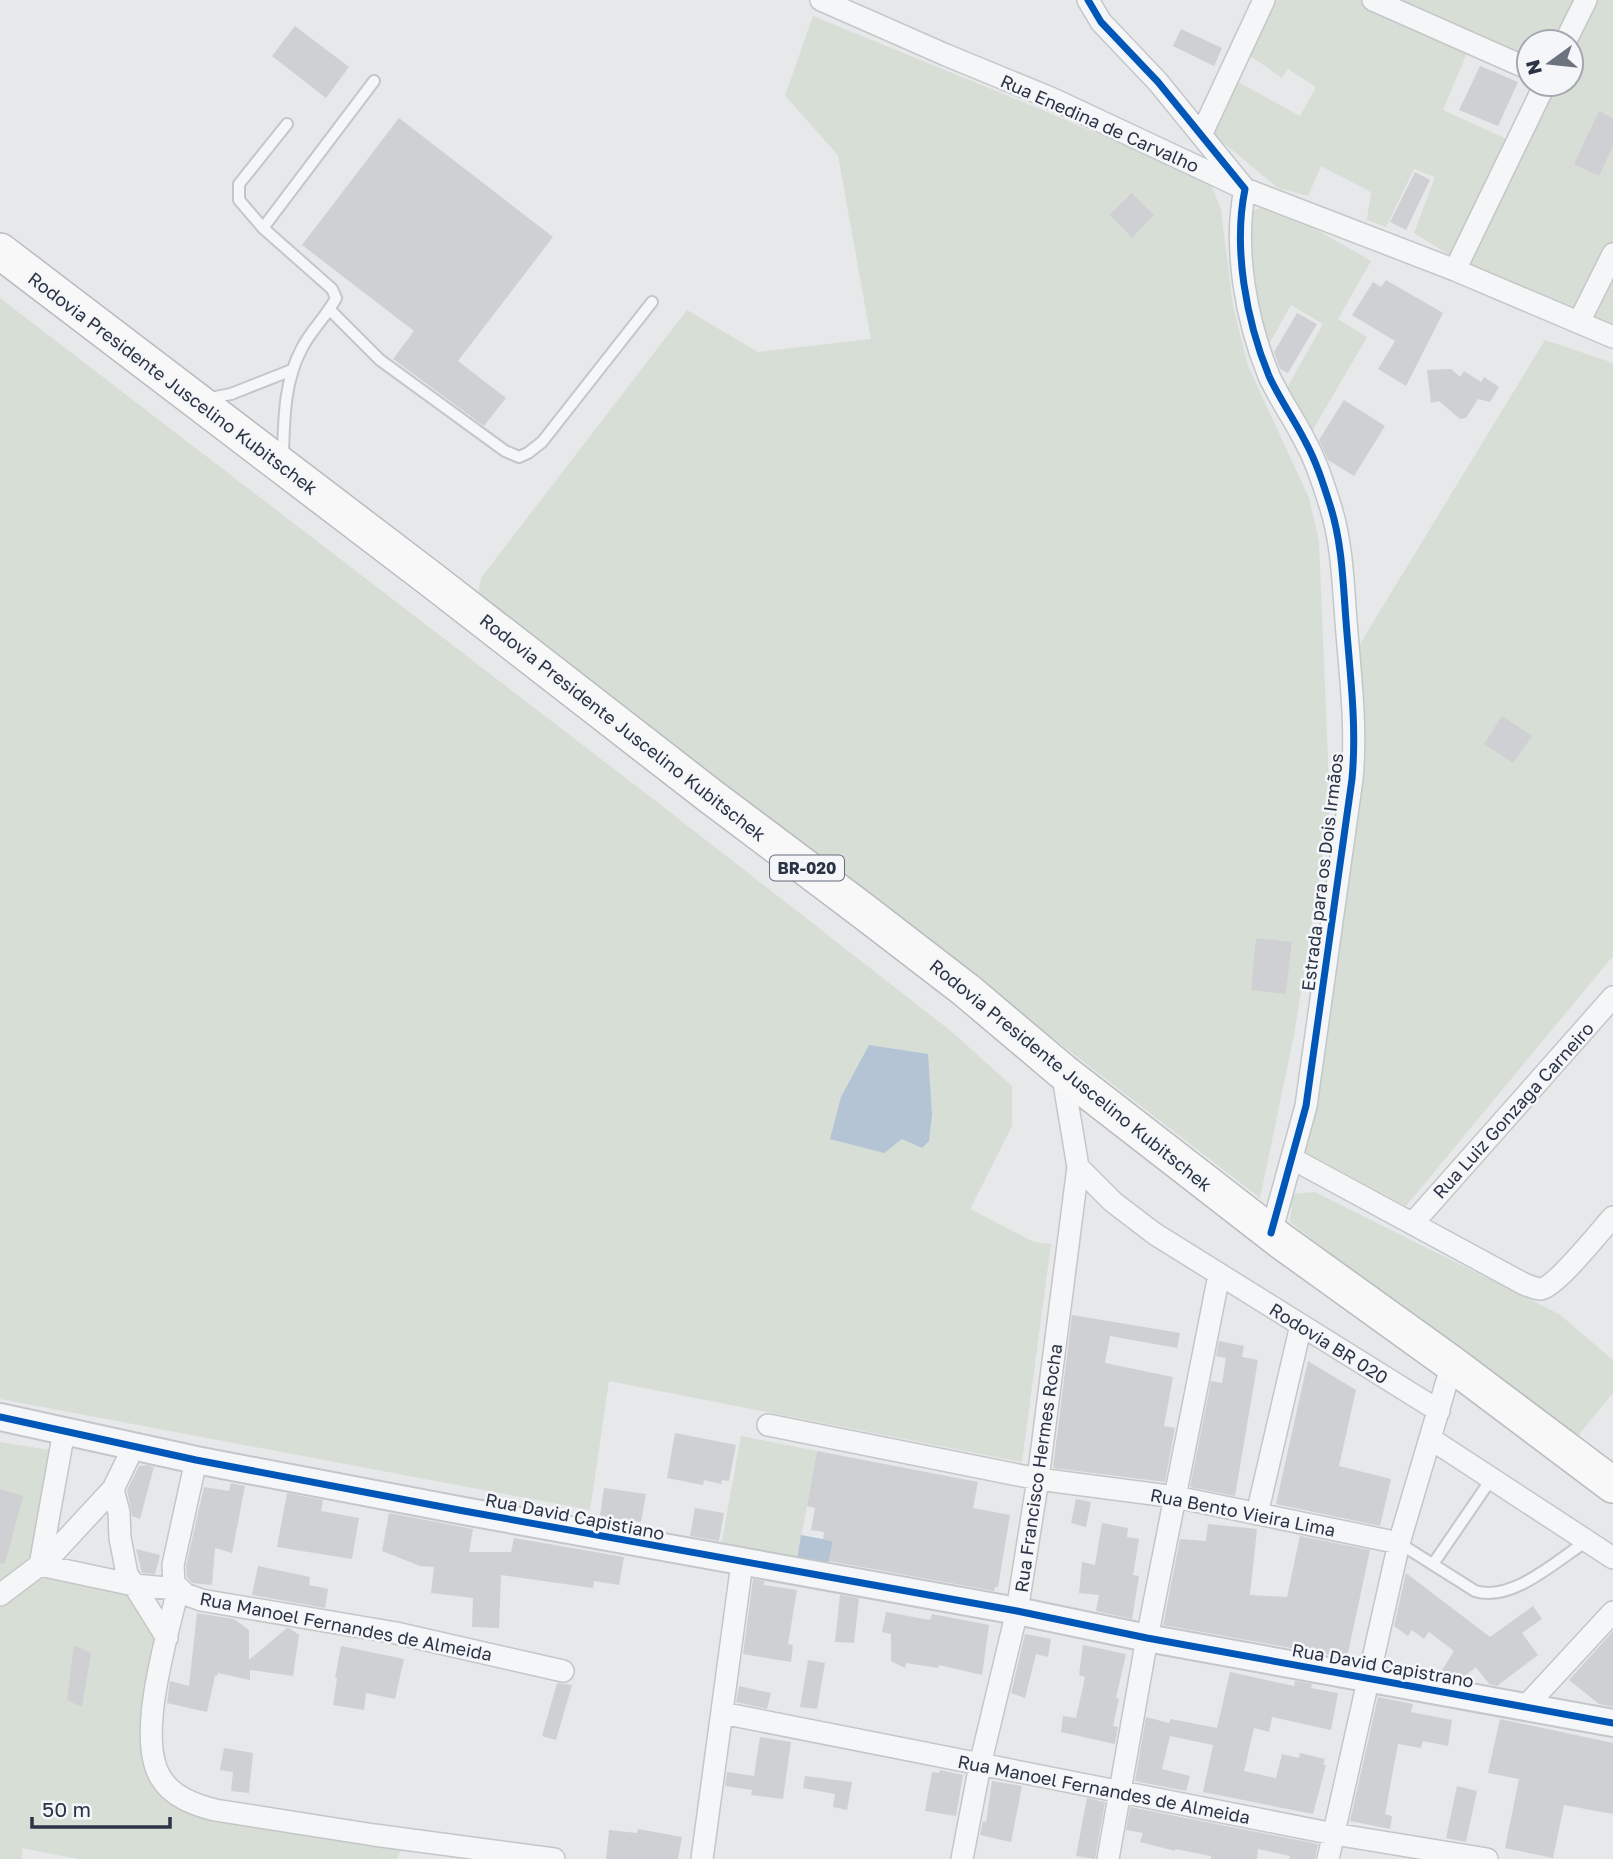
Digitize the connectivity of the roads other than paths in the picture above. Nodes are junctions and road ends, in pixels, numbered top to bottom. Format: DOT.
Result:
graph roads {
  1 [pos="821,0"];
  2 [pos="1088,0"];
  3 [pos="1112,0"];
  4 [pos="1264,0"];
  5 [pos="1373,0"];
  6 [pos="1586,0"];
  7 [pos="1101,22"];
  8 [pos="1572,28"];
  9 [pos="1515,63"];
  10 [pos="374,81"];
  11 [pos="1538,98"];
  12 [pos="287,124"];
  13 [pos="1201,135"];
  14 [pos="1245,189"];
  15 [pos="263,228"];
  16 [pos="0,251"];
  17 [pos="1613,254"];
  18 [pos="1455,270"];
  19 [pos="652,302"];
  20 [pos="330,310"];
  21 [pos="1579,322"];
  22 [pos="1613,337"];
  23 [pos="292,370"];
  24 [pos="197,401"];
  25 [pos="282,467"];
  26 [pos="1613,997"];
  27 [pos="1062,1072"];
  28 [pos="1293,1159"];
  29 [pos="1078,1167"];
  30 [pos="1613,1217"];
  31 [pos="1413,1223"];
  32 [pos="1271,1233"];
  33 [pos="1219,1275"];
  34 [pos="1301,1325"];
  35 [pos="1452,1364"];
  36 [pos="1438,1412"];
  37 [pos="0,1417"];
  38 [pos="768,1424"];
  39 [pos="64,1431"];
  40 [pos="1431,1440"];
  41 [pos="134,1446"];
  42 [pos="196,1460"];
  43 [pos="1492,1478"];
  44 [pos="1038,1479"];
  45 [pos="1613,1485"];
  46 [pos="113,1489"];
  47 [pos="1177,1497"];
  48 [pos="1257,1514"];
  49 [pos="1587,1541"];
  50 [pos="1399,1543"];
  51 [pos="1613,1558"];
  52 [pos="742,1563"];
  53 [pos="1433,1564"];
  54 [pos="40,1565"];
  55 [pos="134,1585"];
  56 [pos="178,1589"];
  57 [pos="0,1595"];
  58 [pos="1017,1611"];
  59 [pos="1613,1612"];
  60 [pos="167,1638"];
  61 [pos="1147,1638"];
  62 [pos="563,1671"];
  63 [pos="1370,1678"];
  64 [pos="1525,1707"];
  65 [pos="722,1713"];
  66 [pos="1613,1723"];
  67 [pos="980,1765"];
  68 [pos="1120,1791"];
  69 [pos="1334,1833"];
  70 [pos="554,1859"];
  71 [pos="702,1859"];
  72 [pos="962,1859"];
  73 [pos="1108,1859"];
  74 [pos="1328,1859"];
  75 [pos="1487,1859"];
  1 -- 14 [label="street, Rua Enedina de Carvalho"];
  2 -- 7 [label="street"];
  3 -- 7 [label="street"];
  4 -- 13 [label="street"];
  5 -- 9 [label="street"];
  6 -- 8 [label="street"];
  7 -- 13 [label="street"];
  10 -- 15 [label="lane"];
  11 -- 18 [label="street"];
  12 -- 15 [label="lane"];
  13 -- 14 [label="street"];
  14 -- 18 [label="street, Rua Enedina de Carvalho"];
  14 -- 28 [label="street, Estrada para os Dois Irmãos"];
  15 -- 20 [label="lane"];
  16 -- 24 [label="highway, Rodovia Presidente Juscelino Kubitschek / BR-020"];
  17 -- 21 [label="street"];
  18 -- 21 [label="street, Rua Enedina de Carvalho"];
  19 -- 20 [label="lane"];
  20 -- 23 [label="lane"];
  21 -- 22 [label="street, Rua Enedina de Carvalho"];
  23 -- 24 [label="lane"];
  23 -- 25 [label="lane"];
  24 -- 25 [label="highway, Rodovia Presidente Juscelino Kubitschek / BR-020"];
  25 -- 27 [label="highway, Rodovia Presidente Juscelino Kubitschek / BR-020"];
  26 -- 31 [label="street, Rua Luiz Gonzaga Carneiro"];
  27 -- 29 [label="street, Rua Francisco Hermes Rocha"];
  27 -- 32 [label="highway, Rodovia Presidente Juscelino Kubitschek / BR-020"];
  28 -- 31 [label="street"];
  28 -- 32 [label="street, Estrada para os Dois Irmãos"];
  29 -- 33 [label="street, Rodovia BR 020"];
  29 -- 44 [label="street, Rua Francisco Hermes Rocha"];
  30 -- 31 [label="street"];
  32 -- 35 [label="highway, Rodovia Presidente Juscelino Kubitschek / BR-020"];
  33 -- 34 [label="street, Rodovia BR 020"];
  33 -- 47 [label="street"];
  34 -- 36 [label="street, Rodovia BR 020"];
  34 -- 48 [label="street"];
  35 -- 36 [label="street"];
  35 -- 45 [label="highway, Rodovia Presidente Juscelino Kubitschek / BR-020"];
  36 -- 40 [label="street"];
  37 -- 39 [label="street, Rua David Capistiano"];
  38 -- 44 [label="street, Rua Bento Vieira Lima"];
  39 -- 41 [label="street, Rua David Capistiano"];
  39 -- 54 [label="street"];
  40 -- 43 [label="street"];
  40 -- 50 [label="street"];
  41 -- 42 [label="street, Rua David Capistiano"];
  41 -- 46 [label="street"];
  42 -- 52 [label="street, Rua David Capistiano"];
  42 -- 56 [label="street, Rua Manoel Fernandes de Almeida"];
  43 -- 49 [label="street"];
  43 -- 53 [label="lane"];
  44 -- 47 [label="street, Rua Bento Vieira Lima"];
  44 -- 58 [label="street, Rua Francisco Hermes Rocha"];
  46 -- 54 [label="street"];
  46 -- 55 [label="street"];
  47 -- 48 [label="street, Rua Bento Vieira Lima"];
  47 -- 61 [label="street"];
  48 -- 50 [label="street, Rua Bento Vieira Lima"];
  49 -- 51 [label="street"];
  49 -- 53 [label="lane"];
  50 -- 53 [label="lane"];
  50 -- 63 [label="street"];
  52 -- 58 [label="street, Rua David Capistiano"];
  52 -- 65 [label="street"];
  54 -- 55 [label="street"];
  54 -- 57 [label="street"];
  55 -- 56 [label="street"];
  55 -- 60 [label="street"];
  56 -- 60 [label="street"];
  56 -- 62 [label="street, Rua Manoel Fernandes de Almeida"];
  58 -- 61 [label="street, Rua David Capistiano"];
  58 -- 67 [label="street, Rua Francisco Hermes Rocha"];
  59 -- 64 [label="street"];
  60 -- 70 [label="street"];
  61 -- 63 [label="street, Rua David Capistrano"];
  61 -- 68 [label="street"];
  63 -- 64 [label="street, Rua David Capistrano"];
  63 -- 69 [label="street"];
  64 -- 66 [label="street, Rua David Capistrano"];
  65 -- 67 [label="street, Rua Manoel Fernandes de Almeida"];
  65 -- 71 [label="street"];
  67 -- 68 [label="street, Rua Manoel Fernandes de Almeida"];
  67 -- 72 [label="street, Rua Francisco Hermes Rocha"];
  68 -- 69 [label="street, Rua Manoel Fernandes de Almeida"];
  68 -- 73 [label="street"];
  69 -- 74 [label="street"];
  69 -- 75 [label="street, Rua Manoel Fernandes de Almeida"];
}
